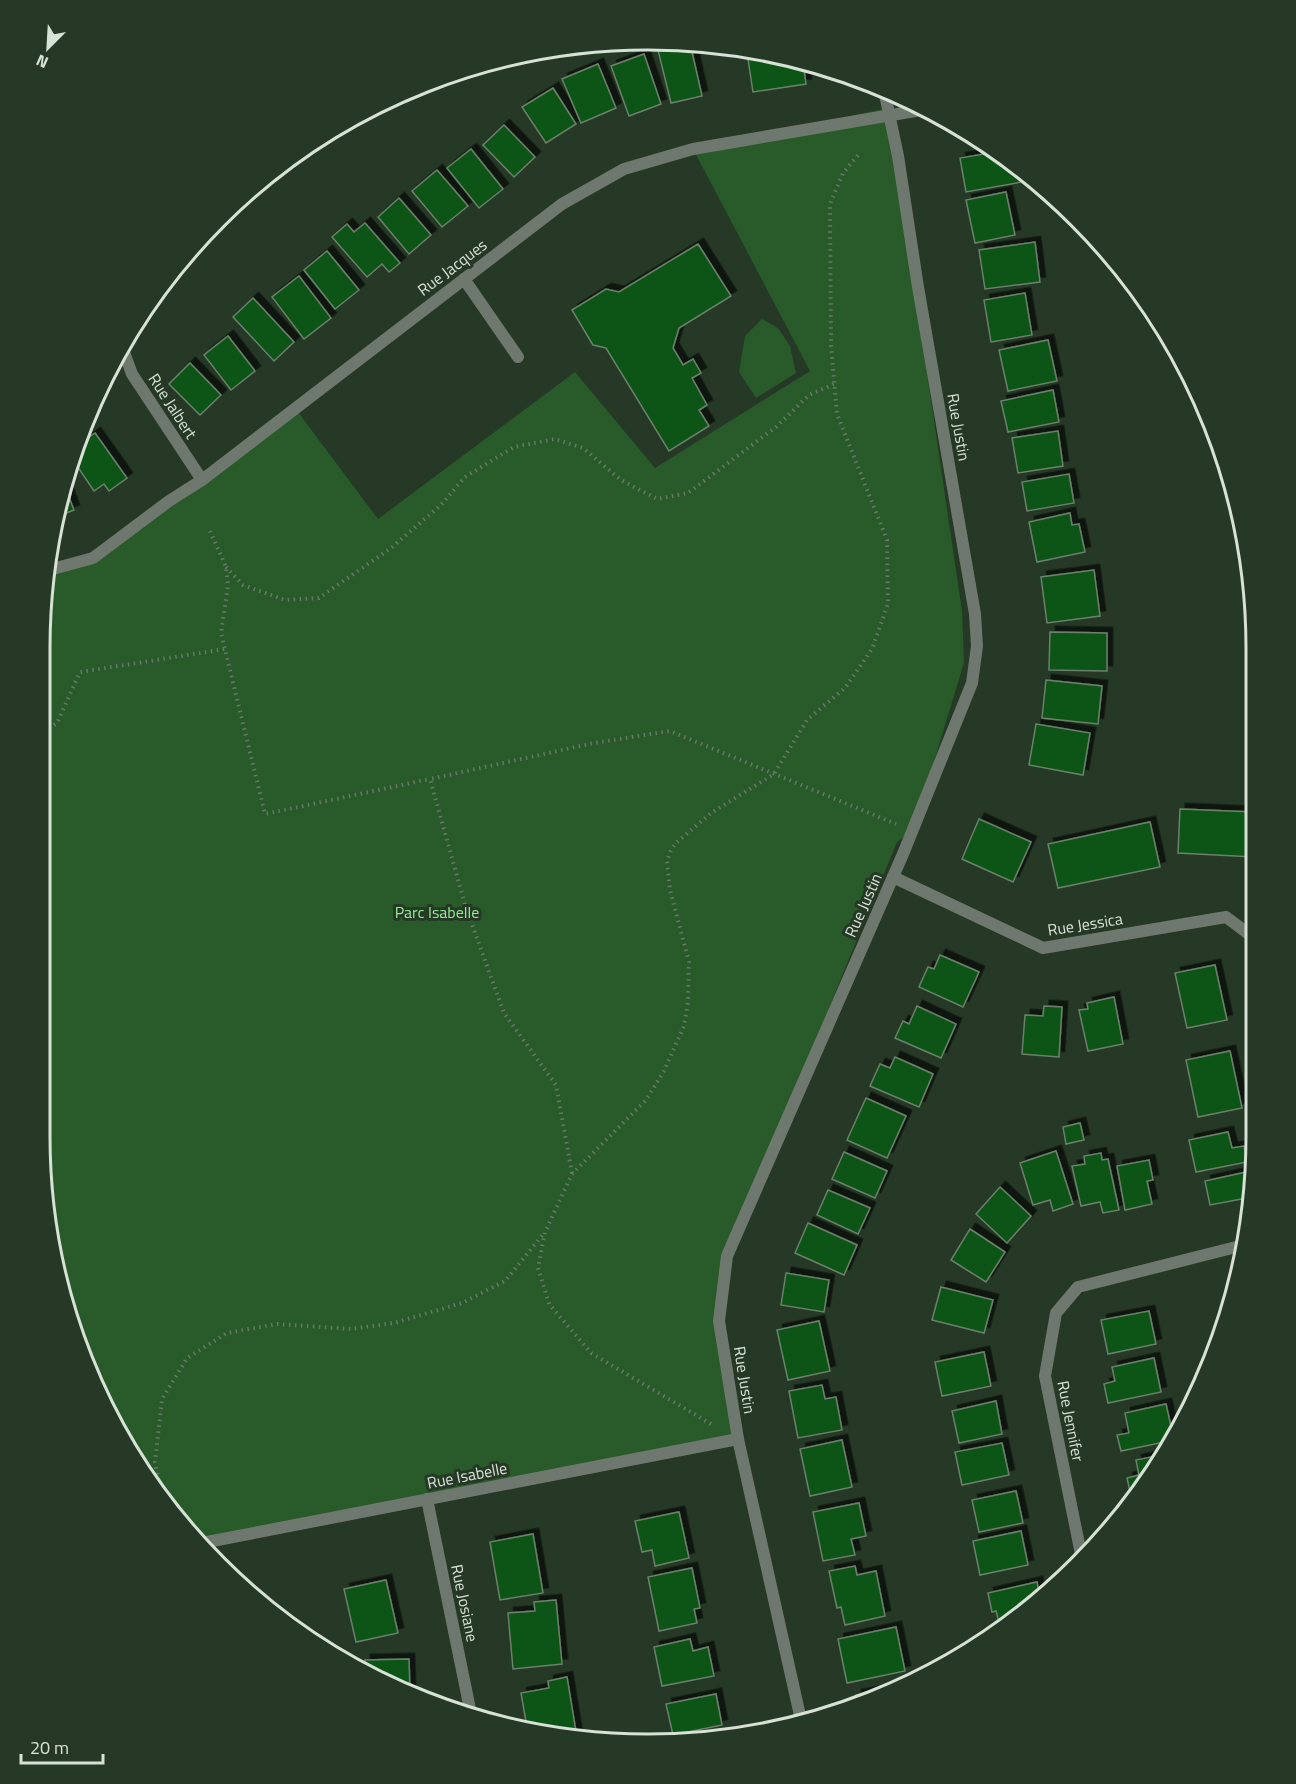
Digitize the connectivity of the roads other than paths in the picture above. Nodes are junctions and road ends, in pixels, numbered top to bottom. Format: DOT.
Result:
graph roads {
  1 [pos="886,99"];
  2 [pos="913,111"];
  3 [pos="890,115"];
  4 [pos="464,279"];
  5 [pos="126,357"];
  6 [pos="518,357"];
  7 [pos="202,480"];
  8 [pos="55,568"];
  9 [pos="893,877"];
  10 [pos="1246,932"];
  11 [pos="1236,1247"];
  12 [pos="738,1439"];
  13 [pos="427,1499"];
  14 [pos="208,1542"];
  15 [pos="1080,1550"];
  16 [pos="470,1707"];
  17 [pos="800,1715"];
  1 -- 3 [label="street, Rue Justin"];
  2 -- 3 [label="street, Rue Jacques"];
  3 -- 4 [label="street, Rue Jacques"];
  3 -- 9 [label="street, Rue Justin"];
  4 -- 6 [label="street"];
  4 -- 7 [label="street, Rue Jacques"];
  5 -- 7 [label="street, Rue Jalbert"];
  7 -- 8 [label="street, Rue Jacques"];
  9 -- 10 [label="street, Rue Jessica"];
  9 -- 12 [label="street, Rue Justin"];
  11 -- 15 [label="street, Rue Jennifer"];
  12 -- 13 [label="street, Rue Isabelle"];
  12 -- 17 [label="street, Rue Justin"];
  13 -- 14 [label="street, Rue Isabelle"];
  13 -- 16 [label="street, Rue Josiane"];
}
